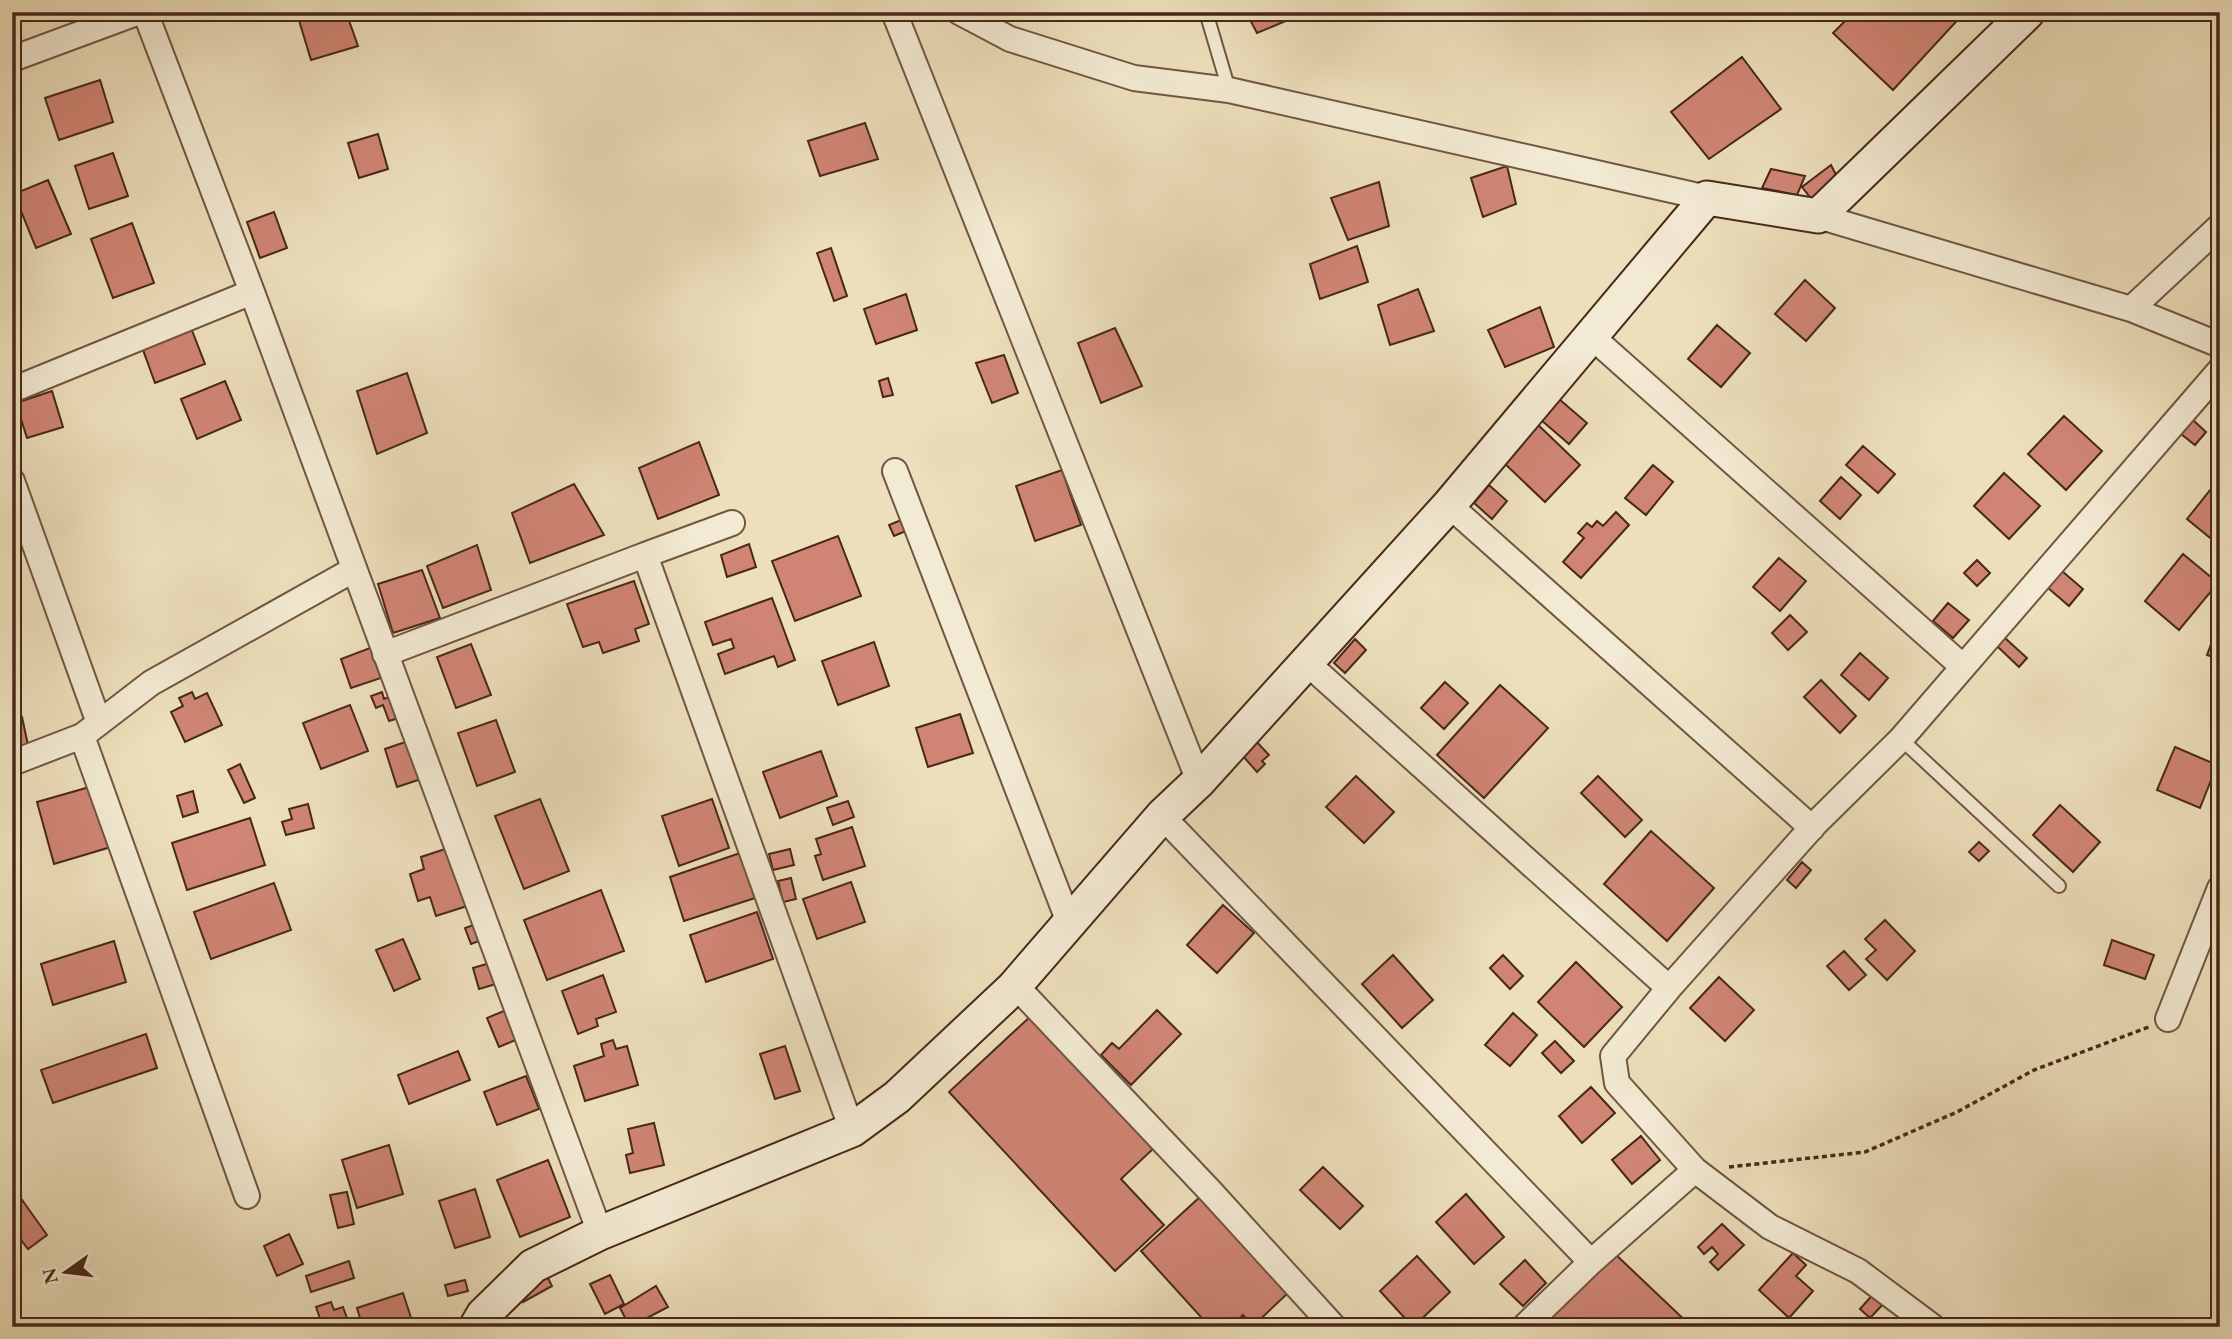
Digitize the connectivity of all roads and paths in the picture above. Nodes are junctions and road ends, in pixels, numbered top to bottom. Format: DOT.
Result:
graph roads {
  1 [pos="139,12"];
  2 [pos="145,12"];
  3 [pos="894,12"];
  4 [pos="959,12"];
  5 [pos="1206,12"];
  6 [pos="2028,12"];
  7 [pos="12,60"];
  8 [pos="1229,90"];
  9 [pos="1707,198"];
  10 [pos="1818,216"];
  11 [pos="2220,226"];
  12 [pos="252,292"];
  13 [pos="2131,309"];
  14 [pos="1591,336"];
  15 [pos="2220,345"];
  16 [pos="2220,370"];
  17 [pos="12,390"];
  18 [pos="895,471"];
  19 [pos="12,481"];
  20 [pos="1449,505"];
  21 [pos="732,523"];
  22 [pos="645,555"];
  23 [pos="353,570"];
  24 [pos="385,654"];
  25 [pos="1306,662"];
  26 [pos="1962,666"];
  27 [pos="91,729"];
  28 [pos="1901,739"];
  29 [pos="12,764"];
  30 [pos="1199,781"];
  31 [pos="1162,816"];
  32 [pos="1812,828"];
  33 [pos="2059,886"];
  34 [pos="2220,888"];
  35 [pos="1070,925"];
  36 [pos="1015,985"];
  37 [pos="1669,988"];
  38 [pos="2168,1019"];
  39 [pos="852,1130"];
  40 [pos="1695,1170"];
  41 [pos="247,1196"];
  42 [pos="600,1233"];
  43 [pos="1591,1262"];
  44 [pos="476,1327"];
  45 [pos="1334,1327"];
  46 [pos="1524,1327"];
  47 [pos="1933,1327"];
  1 -- 7 [label="street"];
  2 -- 12 [label="street"];
  3 -- 30 [label="street"];
  4 -- 8 [label="street"];
  5 -- 8 [label="lane"];
  6 -- 10 [label="street"];
  8 -- 9 [label="street"];
  9 -- 10 [label="street"];
  9 -- 14 [label="street"];
  10 -- 13 [label="street"];
  11 -- 13 [label="street"];
  12 -- 17 [label="street"];
  12 -- 23 [label="street"];
  13 -- 15 [label="street"];
  14 -- 20 [label="street"];
  14 -- 26 [label="street"];
  16 -- 26 [label="street"];
  18 -- 35 [label="street"];
  19 -- 27 [label="street"];
  20 -- 25 [label="street"];
  20 -- 32 [label="street"];
  21 -- 22 [label="street"];
  22 -- 24 [label="street"];
  22 -- 39 [label="street"];
  23 -- 24 [label="street"];
  23 -- 27 [label="street"];
  24 -- 42 [label="street"];
  25 -- 30 [label="street"];
  25 -- 37 [label="street"];
  26 -- 28 [label="street"];
  27 -- 29 [label="street"];
  27 -- 41 [label="street"];
  28 -- 32 [label="street"];
  28 -- 33 [label="lane"];
  30 -- 31 [label="street"];
  31 -- 35 [label="street"];
  31 -- 43 [label="street"];
  32 -- 37 [label="street"];
  34 -- 38 [label="street"];
  35 -- 36 [label="street"];
  36 -- 39 [label="street"];
  36 -- 45 [label="street"];
  37 -- 40 [label="street"];
  38 -- 40 [label="path"];
  39 -- 42 [label="street"];
  40 -- 43 [label="street"];
  40 -- 47 [label="street"];
  42 -- 44 [label="street"];
  43 -- 46 [label="street"];
}
